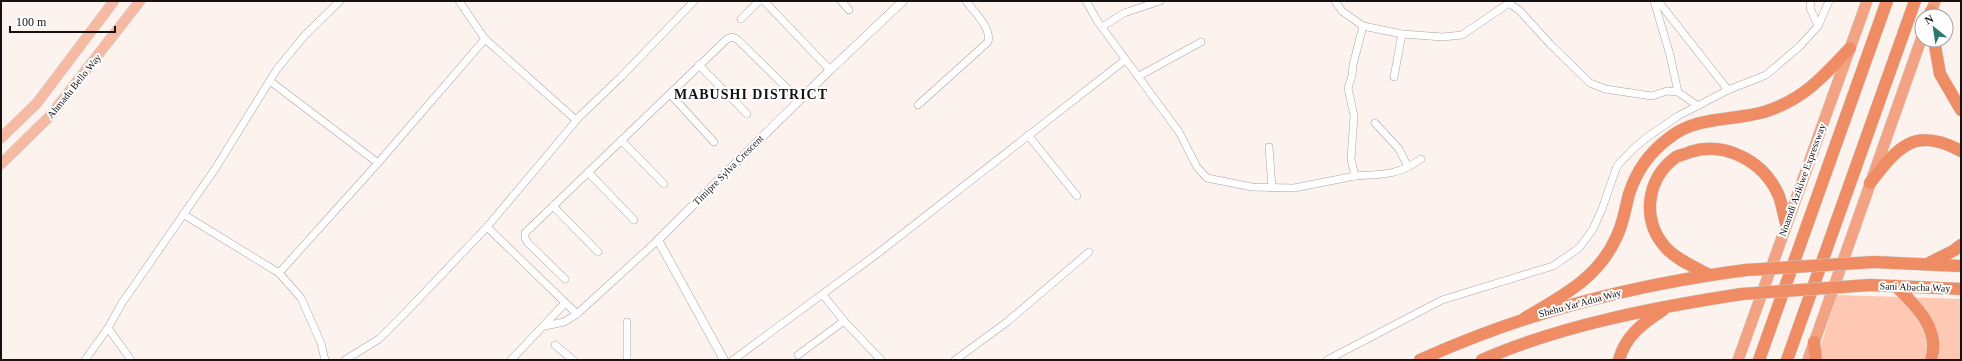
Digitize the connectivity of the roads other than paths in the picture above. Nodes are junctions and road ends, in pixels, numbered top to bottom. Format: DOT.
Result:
graph roads {
  1 [pos="114,1"];
  2 [pos="140,1"];
  3 [pos="340,1"];
  4 [pos="459,1"];
  5 [pos="694,1"];
  6 [pos="759,1"];
  7 [pos="764,1"];
  8 [pos="841,1"];
  9 [pos="903,1"];
  10 [pos="966,1"];
  11 [pos="1086,1"];
  12 [pos="1160,1"];
  13 [pos="1335,1"];
  14 [pos="1654,1"];
  15 [pos="1658,1"];
  16 [pos="1811,1"];
  17 [pos="1829,1"];
  18 [pos="1867,1"];
  19 [pos="1887,1"];
  20 [pos="1915,1"];
  21 [pos="1508,2"];
  22 [pos="849,10"];
  23 [pos="741,19"];
  24 [pos="1364,26"];
  25 [pos="1818,26"];
  26 [pos="1102,27"];
  27 [pos="1402,34"];
  28 [pos="485,39"];
  29 [pos="1201,42"];
  30 [pos="1850,48"];
  31 [pos="1918,48"];
  32 [pos="1935,48"];
  33 [pos="1125,60"];
  34 [pos="699,65"];
  35 [pos="830,70"];
  36 [pos="1139,76"];
  37 [pos="1394,77"];
  38 [pos="270,81"];
  39 [pos="1728,90"];
  40 [pos="1678,92"];
  41 [pos="670,94"];
  42 [pos="799,100"];
  43 [pos="918,105"];
  44 [pos="1698,106"];
  45 [pos="1961,110"];
  46 [pos="747,114"];
  47 [pos="576,120"];
  48 [pos="1375,123"];
  49 [pos="1028,134"];
  50 [pos="1,138"];
  51 [pos="621,140"];
  52 [pos="714,142"];
  53 [pos="1269,147"];
  54 [pos="1961,151"];
  55 [pos="1421,158"];
  56 [pos="378,163"];
  57 [pos="1,164"];
  58 [pos="1408,167"];
  59 [pos="588,172"];
  60 [pos="1355,176"];
  61 [pos="1870,183"];
  62 [pos="664,184"];
  63 [pos="1272,188"];
  64 [pos="1077,196"];
  65 [pos="553,206"];
  66 [pos="183,214"];
  67 [pos="634,220"];
  68 [pos="1786,223"];
  69 [pos="487,228"];
  70 [pos="658,240"];
  71 [pos="1961,245"];
  72 [pos="598,252"];
  73 [pos="1089,252"];
  74 [pos="1929,264"];
  75 [pos="1961,266"];
  76 [pos="279,273"];
  77 [pos="1710,275"];
  78 [pos="565,279"];
  79 [pos="1896,286"];
  80 [pos="1961,289"];
  81 [pos="824,295"];
  82 [pos="564,304"];
  83 [pos="1671,305"];
  84 [pos="577,314"];
  85 [pos="1525,318"];
  86 [pos="844,321"];
  87 [pos="627,322"];
  88 [pos="545,326"];
  89 [pos="108,328"];
  90 [pos="1814,342"];
  91 [pos="555,345"];
  92 [pos="798,355"];
  93 [pos="85,360"];
  94 [pos="131,360"];
  95 [pos="324,360"];
  96 [pos="345,360"];
  97 [pos="511,360"];
  98 [pos="573,360"];
  99 [pos="627,360"];
  100 [pos="724,360"];
  101 [pos="733,360"];
  102 [pos="881,360"];
  103 [pos="955,360"];
  104 [pos="1327,360"];
  105 [pos="1420,360"];
  106 [pos="1482,360"];
  107 [pos="1619,360"];
  108 [pos="1738,360"];
  109 [pos="1759,360"];
  110 [pos="1787,360"];
  111 [pos="1808,360"];
  112 [pos="1816,360"];
  113 [pos="1931,360"];
  1 -- 50 [label="main road, Ahmadu Bello Way"];
  2 -- 57 [label="main road, Ahmadu Bello Way"];
  3 -- 38 [label="street"];
  4 -- 28 [label="street"];
  5 -- 47 [label="street"];
  6 -- 23 [label="street"];
  7 -- 35 [label="street"];
  8 -- 22 [label="street"];
  9 -- 35 [label="street, Timipre Sylva Crescent"];
  10 -- 43 [label="street"];
  11 -- 26 [label="street"];
  12 -- 26 [label="street"];
  13 -- 24 [label="street"];
  14 -- 40 [label="street"];
  15 -- 39 [label="street"];
  16 -- 25 [label="street"];
  17 -- 25 [label="street"];
  18 -- 30 [label="highway, Nnamdi Azikiwe Expressway"];
  19 -- 109 [label="highway, Nnamdi Azikiwe Expressway"];
  20 -- 110 [label="highway"];
  21 -- 27 [label="street"];
  21 -- 40 [label="street"];
  24 -- 27 [label="street"];
  24 -- 60 [label="street"];
  25 -- 39 [label="street"];
  26 -- 33 [label="street"];
  27 -- 37 [label="street"];
  28 -- 47 [label="street"];
  28 -- 56 [label="street"];
  29 -- 36 [label="street"];
  30 -- 68 [label="highway, Nnamdi Azikiwe Expressway"];
  30 -- 85 [label="highway"];
  31 -- 61 [label="highway"];
  32 -- 45 [label="highway"];
  33 -- 36 [label="street"];
  33 -- 49 [label="street"];
  34 -- 41 [label="street"];
  34 -- 42 [label="street"];
  34 -- 46 [label="street"];
  35 -- 42 [label="street, Timipre Sylva Crescent"];
  36 -- 63 [label="street"];
  38 -- 56 [label="street"];
  38 -- 66 [label="street"];
  39 -- 44 [label="street"];
  40 -- 44 [label="street"];
  41 -- 51 [label="street"];
  41 -- 52 [label="street"];
  42 -- 70 [label="street, Timipre Sylva Crescent"];
  44 -- 104 [label="street"];
  47 -- 69 [label="street"];
  48 -- 58 [label="street"];
  49 -- 64 [label="street"];
  49 -- 81 [label="street"];
  51 -- 59 [label="street"];
  51 -- 62 [label="street"];
  53 -- 63 [label="street"];
  54 -- 61 [label="highway"];
  55 -- 58 [label="street"];
  56 -- 76 [label="street"];
  58 -- 60 [label="street"];
  59 -- 65 [label="street"];
  59 -- 67 [label="street"];
  60 -- 63 [label="street"];
  61 -- 90 [label="highway"];
  65 -- 72 [label="street"];
  65 -- 78 [label="street"];
  66 -- 76 [label="street"];
  66 -- 89 [label="street"];
  68 -- 77 [label="highway"];
  68 -- 108 [label="highway, Nnamdi Azikiwe Expressway"];
  69 -- 82 [label="street"];
  69 -- 96 [label="street"];
  70 -- 84 [label="street, Timipre Sylva Crescent"];
  70 -- 100 [label="street"];
  71 -- 74 [label="highway"];
  73 -- 103 [label="street"];
  74 -- 75 [label="highway"];
  74 -- 77 [label="highway, Shehu Yar'Adua Way, bridge"];
  76 -- 95 [label="street"];
  77 -- 85 [label="highway, Shehu Yar'Adua Way"];
  79 -- 80 [label="highway, Sani Abacha Way"];
  79 -- 83 [label="highway, Sani Abacha Way, bridge"];
  79 -- 113 [label="highway"];
  81 -- 86 [label="street"];
  81 -- 101 [label="street"];
  82 -- 84 [label="street"];
  82 -- 88 [label="street"];
  83 -- 106 [label="highway"];
  83 -- 107 [label="highway"];
  84 -- 88 [label="street, Timipre Sylva Crescent"];
  85 -- 105 [label="highway, Shehu Yar'Adua Way"];
  86 -- 92 [label="street"];
  86 -- 102 [label="street"];
  87 -- 99 [label="street"];
  88 -- 97 [label="street"];
  89 -- 93 [label="street"];
  89 -- 94 [label="street"];
  90 -- 111 [label="highway"];
  90 -- 112 [label="highway"];
  91 -- 98 [label="street"];
}
